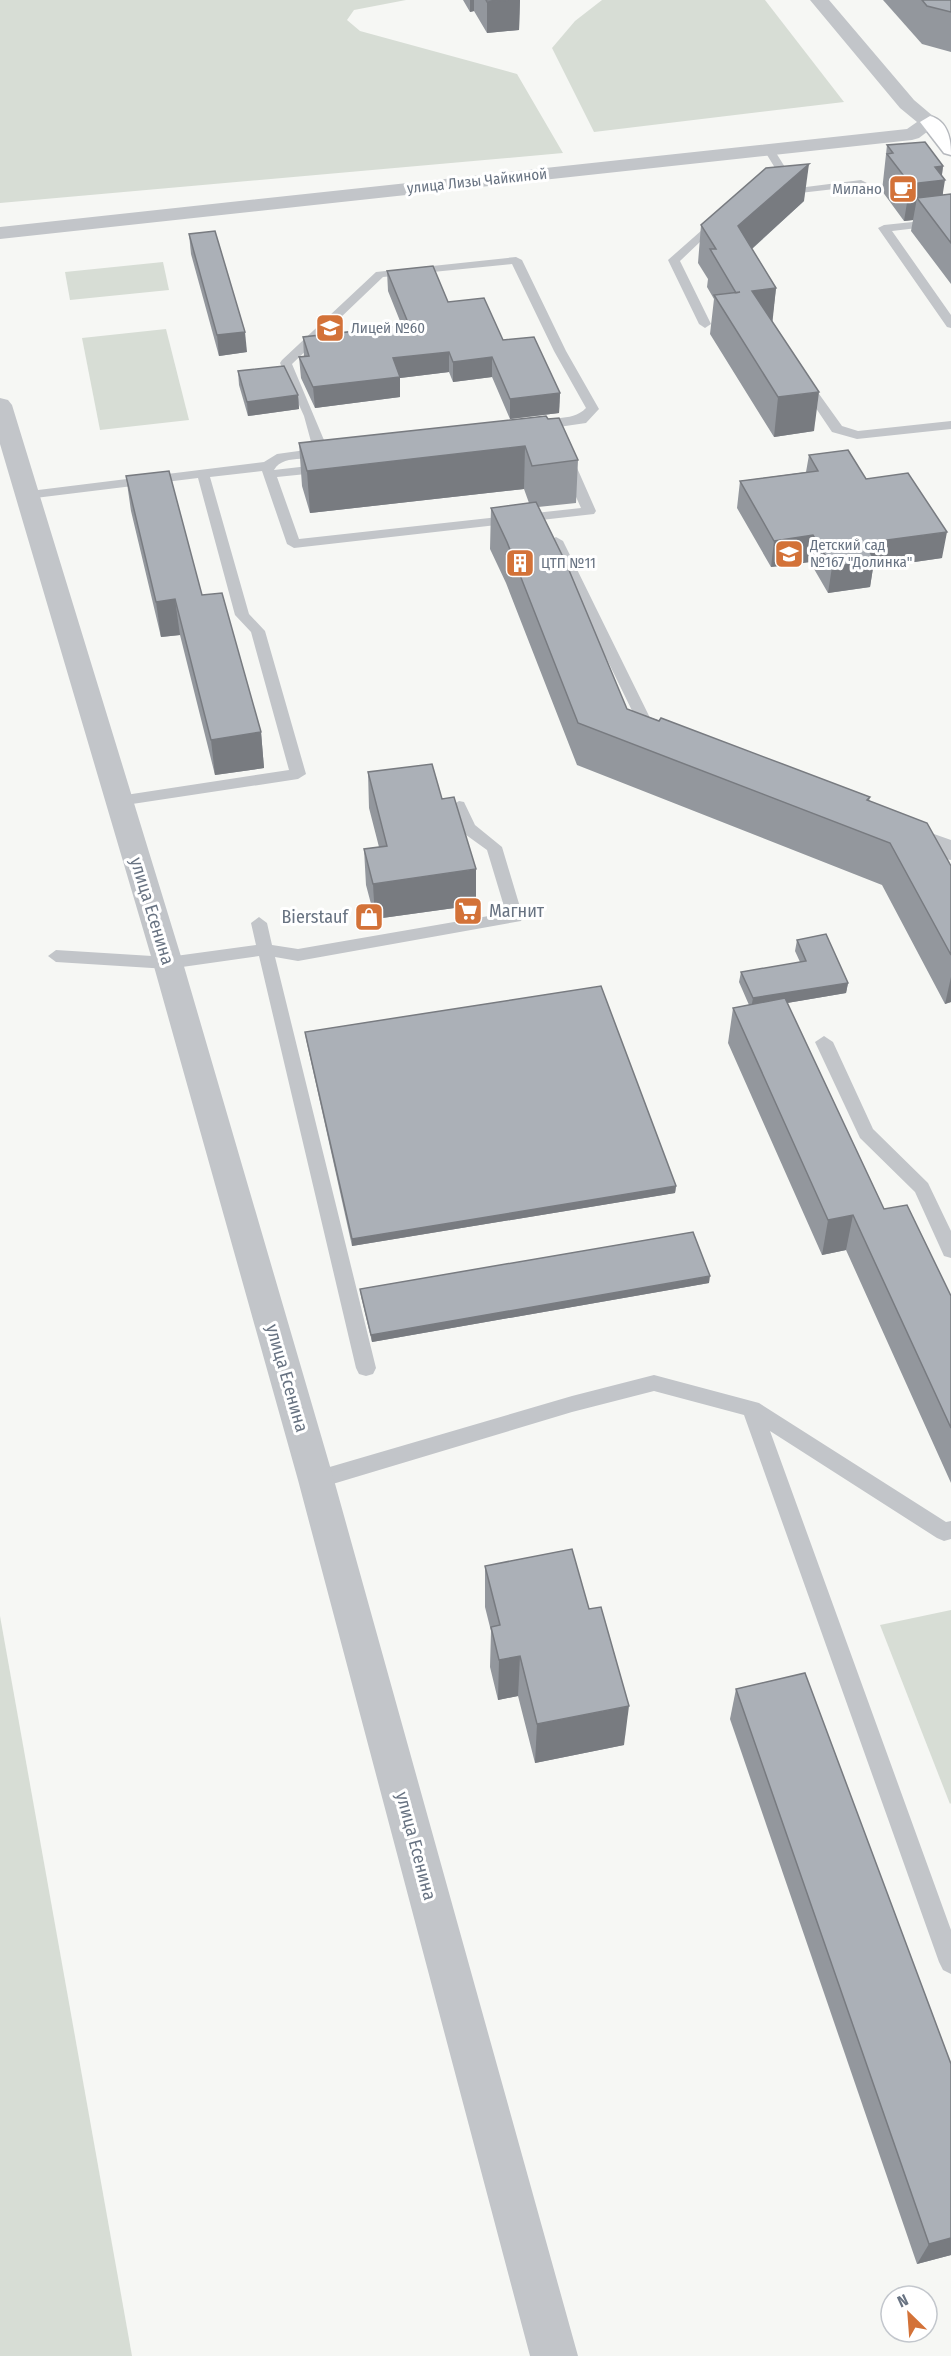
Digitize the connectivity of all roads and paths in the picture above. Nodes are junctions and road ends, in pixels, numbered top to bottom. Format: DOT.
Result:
graph roads {
  1 [pos="819,0"];
  2 [pos="951,120"];
  3 [pos="930,122"];
  4 [pos="951,149"];
  5 [pos="769,150"];
  6 [pos="861,183"];
  7 [pos="728,209"];
  8 [pos="951,221"];
  9 [pos="0,233"];
  10 [pos="705,324"];
  11 [pos="951,324"];
  12 [pos="798,372"];
  13 [pos="0,405"];
  14 [pos="951,425"];
  15 [pos="523,428"];
  16 [pos="562,451"];
  17 [pos="338,466"];
  18 [pos="268,470"];
  19 [pos="203,474"];
  20 [pos="27,495"];
  21 [pos="556,541"];
  22 [pos="670,738"];
  23 [pos="119,801"];
  24 [pos="459,806"];
  25 [pos="901,827"];
  26 [pos="951,855"];
  27 [pos="259,923"];
  28 [pos="265,949"];
  29 [pos="56,956"];
  30 [pos="168,963"];
  31 [pos="824,1042"];
  32 [pos="951,1251"];
  33 [pos="366,1368"];
  34 [pos="752,1409"];
  35 [pos="316,1480"];
  36 [pos="951,1530"];
  37 [pos="951,1962"];
  38 [pos="554,2356"];
  1 -- 3 [label="street"];
  2 -- 3 [label="main road, улица Лизы Чайкиной"];
  3 -- 4 [label="main road"];
  3 -- 5 [label="street, улица Лизы Чайкиной"];
  5 -- 6 [label="lane"];
  5 -- 9 [label="street, улица Лизы Чайкиной"];
  7 -- 10 [label="lane"];
  8 -- 11 [label="lane"];
  12 -- 14 [label="lane"];
  13 -- 20 [label="street, улица Есенина"];
  15 -- 18 [label="lane"];
  16 -- 18 [label="lane"];
  17 -- 18 [label="lane"];
  18 -- 19 [label="lane"];
  19 -- 20 [label="lane"];
  19 -- 23 [label="lane"];
  20 -- 23 [label="street, улица Есенина"];
  21 -- 22 [label="lane"];
  23 -- 30 [label="street, улица Есенина"];
  24 -- 28 [label="lane"];
  25 -- 26 [label="lane"];
  27 -- 28 [label="lane"];
  28 -- 30 [label="lane"];
  28 -- 33 [label="lane"];
  29 -- 30 [label="lane"];
  30 -- 35 [label="street, улица Есенина"];
  31 -- 32 [label="lane"];
  34 -- 35 [label="lane"];
  34 -- 36 [label="lane"];
  34 -- 37 [label="lane"];
  35 -- 38 [label="street, улица Есенина"];
}
